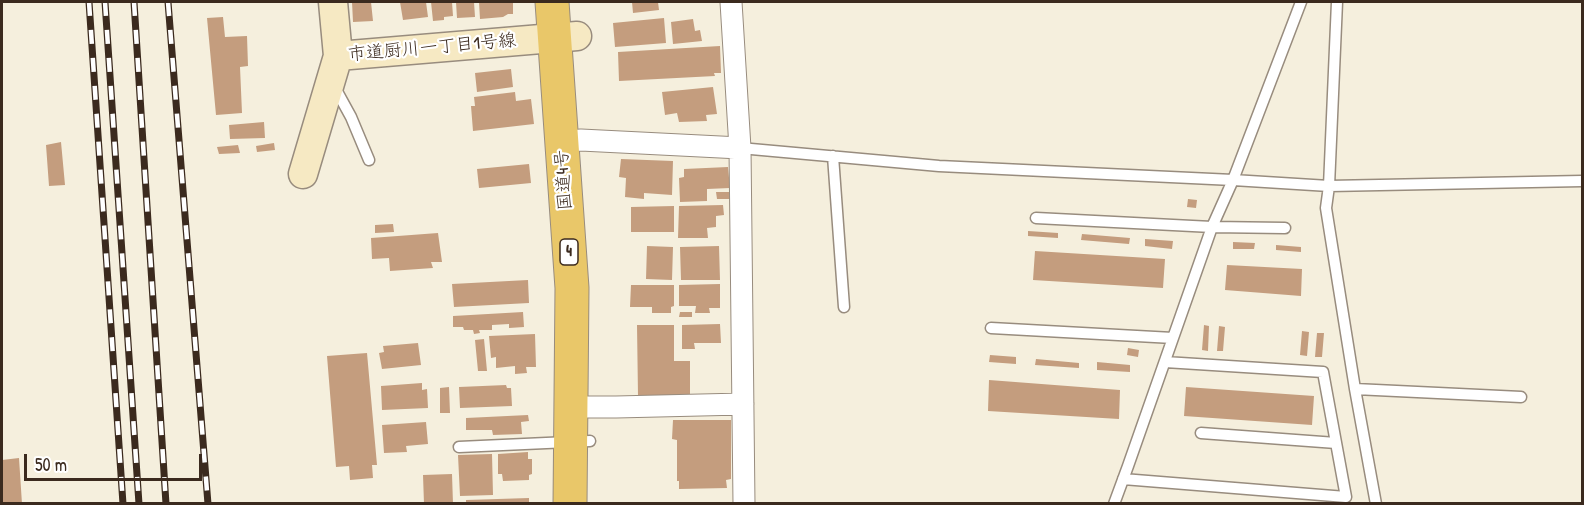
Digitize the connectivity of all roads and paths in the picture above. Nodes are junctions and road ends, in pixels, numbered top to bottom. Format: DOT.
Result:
graph roads {
  1 [pos="333,2"];
  2 [pos="552,2"];
  3 [pos="574,2"];
  4 [pos="731,2"];
  5 [pos="1302,2"];
  6 [pos="1337,2"];
  7 [pos="566,37"];
  8 [pos="335,68"];
  9 [pos="571,141"];
  10 [pos="740,148"];
  11 [pos="833,156"];
  12 [pos="369,160"];
  13 [pos="303,174"];
  14 [pos="1233,180"];
  15 [pos="1582,181"];
  16 [pos="1329,186"];
  17 [pos="1036,218"];
  18 [pos="1212,226"];
  19 [pos="1285,228"];
  20 [pos="844,307"];
  21 [pos="991,328"];
  22 [pos="1173,338"];
  23 [pos="1165,362"];
  24 [pos="1354,388"];
  25 [pos="1521,397"];
  26 [pos="743,404"];
  27 [pos="581,407"];
  28 [pos="1201,433"];
  29 [pos="580,441"];
  30 [pos="1336,443"];
  31 [pos="459,447"];
  32 [pos="1123,479"];
  33 [pos="570,504"];
  34 [pos="590,504"];
  35 [pos="744,504"];
  36 [pos="1114,504"];
  37 [pos="1376,504"];
  1 -- 8 [label="street"];
  2 -- 7 [label="highway, 国道4号 / 4"];
  3 -- 7 [label="highway, 国道4号 / 4"];
  4 -- 10 [label="street"];
  5 -- 14 [label="lane"];
  6 -- 16 [label="lane"];
  7 -- 8 [label="street, 市道厨川一丁目1号線"];
  7 -- 9 [label="highway, 国道4号 / 4"];
  8 -- 12 [label="lane"];
  8 -- 13 [label="street, 市道厨川一丁目1号線"];
  9 -- 10 [label="street"];
  9 -- 27 [label="highway, 国道4号 / 4"];
  10 -- 11 [label="lane"];
  10 -- 26 [label="street"];
  11 -- 14 [label="lane"];
  11 -- 20 [label="lane"];
  14 -- 16 [label="lane"];
  14 -- 18 [label="lane"];
  15 -- 16 [label="lane"];
  16 -- 24 [label="lane"];
  17 -- 18 [label="lane"];
  18 -- 19 [label="lane"];
  18 -- 22 [label="lane"];
  21 -- 22 [label="lane"];
  22 -- 23 [label="lane"];
  23 -- 30 [label="lane"];
  23 -- 32 [label="lane"];
  24 -- 25 [label="lane"];
  24 -- 37 [label="lane"];
  26 -- 27 [label="street"];
  26 -- 35 [label="street"];
  27 -- 29 [label="highway, 国道4号 / 4"];
  28 -- 30 [label="lane"];
  29 -- 31 [label="lane"];
  29 -- 33 [label="highway, 国道4号 / 4"];
  29 -- 34 [label="highway, 国道4号 / 4"];
  30 -- 32 [label="lane"];
  32 -- 36 [label="lane"];
}
